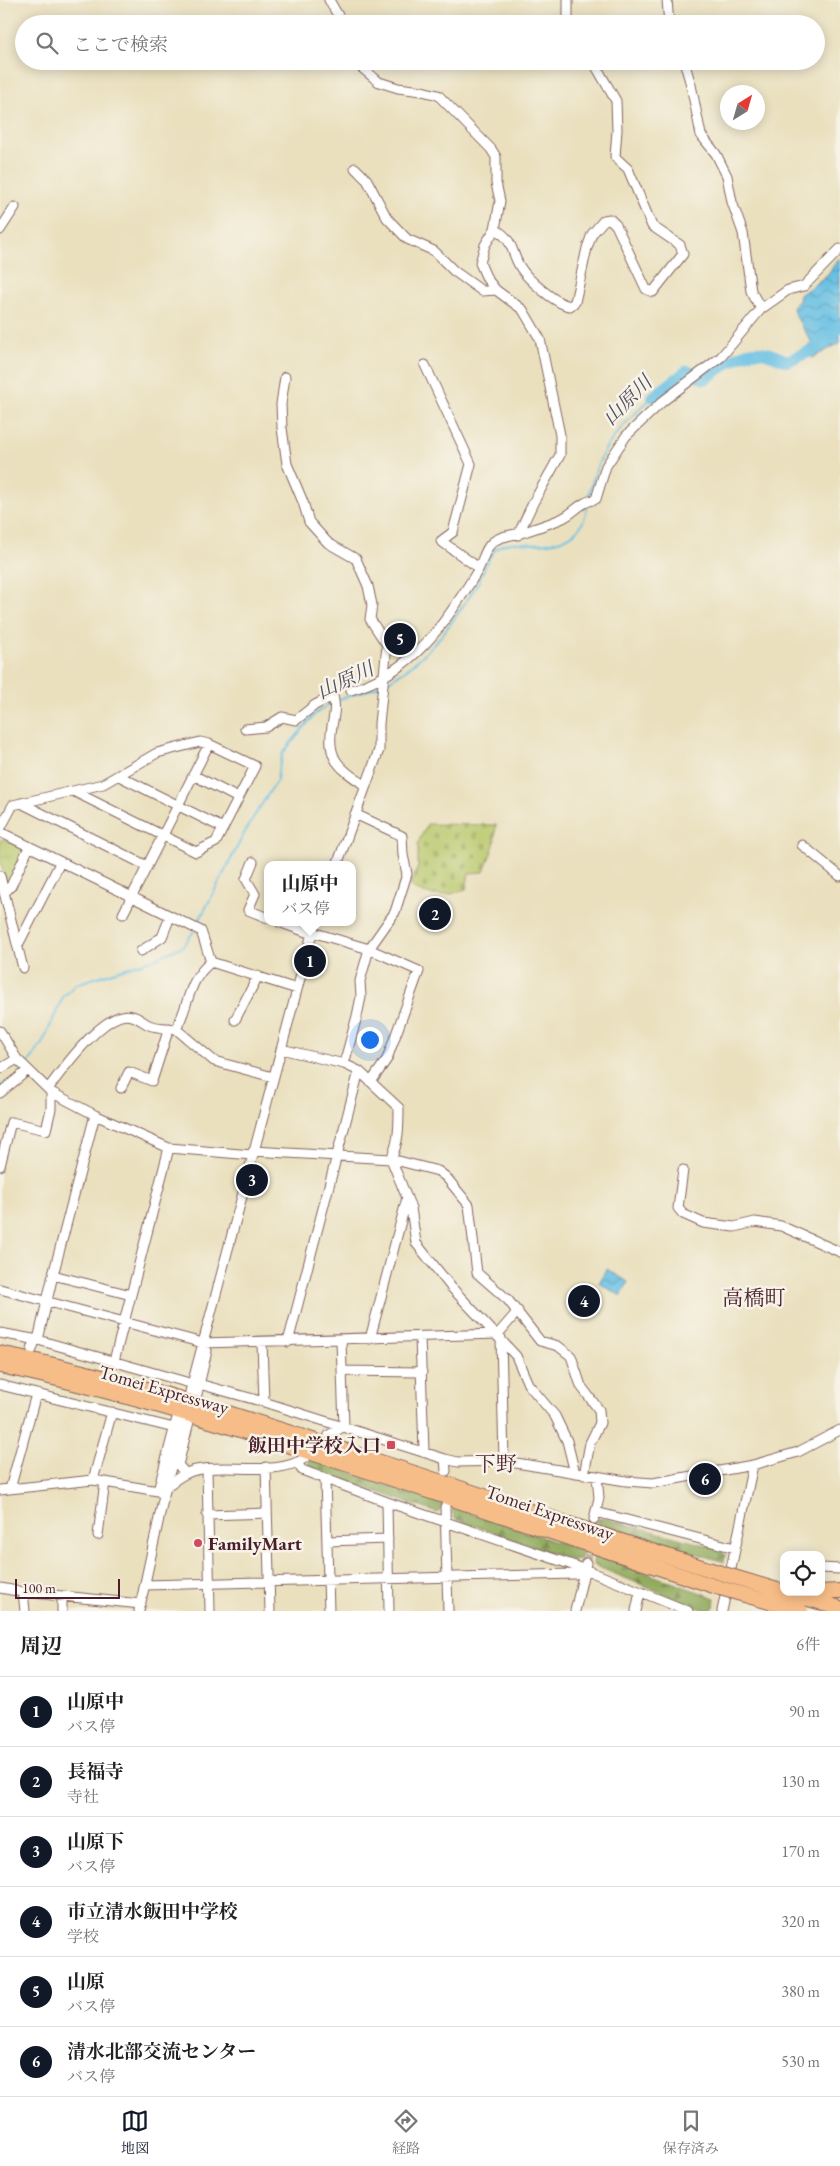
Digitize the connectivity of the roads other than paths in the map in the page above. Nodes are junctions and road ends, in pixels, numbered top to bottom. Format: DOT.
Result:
graph roads {
  1 [pos="329,0"];
  2 [pos="568,0"];
  3 [pos="667,0"];
  4 [pos="338,15"];
  5 [pos="568,15"];
  6 [pos="668,15"];
  7 [pos="365,70"];
  8 [pos="598,70"];
  9 [pos="687,70"];
  10 [pos="356,168"];
  11 [pos="15,208"];
  12 [pos="494,229"];
  13 [pos="0,230"];
  14 [pos="840,249"];
  15 [pos="496,290"];
  16 [pos="761,309"];
  17 [pos="425,365"];
  18 [pos="286,377"];
  19 [pos="518,535"];
  20 [pos="479,568"];
  21 [pos="384,675"];
  22 [pos="351,690"];
  23 [pos="245,728"];
  24 [pos="209,744"];
  25 [pos="193,775"];
  26 [pos="119,776"];
  27 [pos="366,786"];
  28 [pos="73,791"];
  29 [pos="238,798"];
  30 [pos="22,803"];
  31 [pos="178,806"];
  32 [pos="355,814"];
  33 [pos="223,828"];
  34 [pos="0,831"];
  35 [pos="162,836"];
  36 [pos="802,845"];
  37 [pos="29,847"];
  38 [pos="337,861"];
  39 [pos="253,862"];
  40 [pos="60,863"];
  41 [pos="147,866"];
  42 [pos="0,876"];
  43 [pos="840,876"];
  44 [pos="4,893"];
  45 [pos="131,897"];
  46 [pos="123,914"];
  47 [pos="264,916"];
  48 [pos="170,917"];
  49 [pos="291,926"];
  50 [pos="315,926"];
  51 [pos="312,933"];
  52 [pos="18,945"];
  53 [pos="369,949"];
  54 [pos="141,951"];
  55 [pos="211,962"];
  56 [pos="24,968"];
  57 [pos="258,976"];
  58 [pos="297,989"];
  59 [pos="235,1020"];
  60 [pos="173,1028"];
  61 [pos="0,1031"];
  62 [pos="281,1049"];
  63 [pos="17,1059"];
  64 [pos="344,1064"];
  65 [pos="0,1069"];
  66 [pos="28,1070"];
  67 [pos="359,1071"];
  68 [pos="273,1077"];
  69 [pos="371,1082"];
  70 [pos="122,1088"];
  71 [pos="49,1090"];
  72 [pos="0,1093"];
  73 [pos="95,1115"];
  74 [pos="169,1148"];
  75 [pos="252,1153"];
  76 [pos="336,1156"];
  77 [pos="391,1159"];
  78 [pos="0,1166"];
  79 [pos="683,1170"];
  80 [pos="407,1197"];
  81 [pos="840,1252"];
  82 [pos="52,1275"];
  83 [pos="0,1289"];
  84 [pos="131,1295"];
  85 [pos="46,1301"];
  86 [pos="518,1311"];
  87 [pos="124,1322"];
  88 [pos="0,1333"];
  89 [pos="499,1336"];
  90 [pos="420,1337"];
  91 [pos="370,1339"];
  92 [pos="37,1340"];
  93 [pos="341,1340"];
  94 [pos="202,1342"];
  95 [pos="262,1342"];
  96 [pos="288,1342"];
  97 [pos="32,1350"];
  98 [pos="0,1353"];
  99 [pos="114,1361"];
  100 [pos="0,1366"];
  101 [pos="343,1372"];
  102 [pos="422,1372"];
  103 [pos="25,1380"];
  104 [pos="200,1384"];
  105 [pos="0,1385"];
  106 [pos="23,1390"];
  107 [pos="189,1390"];
  108 [pos="36,1394"];
  109 [pos="264,1402"];
  110 [pos="112,1412"];
  111 [pos="183,1420"];
  112 [pos="174,1428"];
  113 [pos="342,1428"];
  114 [pos="840,1430"];
  115 [pos="329,1435"];
  116 [pos="424,1451"];
  117 [pos="445,1459"];
  118 [pos="504,1461"];
  119 [pos="753,1466"];
  120 [pos="266,1467"];
  121 [pos="207,1469"];
  122 [pos="446,1471"];
  123 [pos="575,1473"];
  124 [pos="186,1474"];
  125 [pos="584,1474"];
  126 [pos="597,1476"];
  127 [pos="326,1479"];
  128 [pos="94,1480"];
  129 [pos="105,1482"];
  130 [pos="10,1488"];
  131 [pos="0,1490"];
  132 [pos="162,1491"];
  133 [pos="387,1502"];
  134 [pos="445,1507"];
  135 [pos="267,1513"];
  136 [pos="207,1515"];
  137 [pos="445,1521"];
  138 [pos="98,1535"];
  139 [pos="388,1539"];
  140 [pos="327,1541"];
  141 [pos="735,1548"];
  142 [pos="585,1566"];
  143 [pos="825,1568"];
  144 [pos="840,1569"];
  145 [pos="724,1571"];
  146 [pos="447,1576"];
  147 [pos="389,1578"];
  148 [pos="328,1579"];
  149 [pos="269,1581"];
  150 [pos="209,1583"];
  151 [pos="780,1585"];
  152 [pos="145,1586"];
  153 [pos="0,1588"];
  154 [pos="780,1590"];
  155 [pos="840,1591"];
  156 [pos="23,1592"];
  157 [pos="640,1592"];
  158 [pos="62,1596"];
  159 [pos="795,1596"];
  160 [pos="808,1601"];
  161 [pos="140,1607"];
  162 [pos="840,1608"];
  163 [pos="25,1611"];
  164 [pos="62,1611"];
  165 [pos="210,1611"];
  166 [pos="270,1611"];
  167 [pos="329,1611"];
  168 [pos="390,1611"];
  169 [pos="448,1611"];
  170 [pos="575,1611"];
  171 [pos="636,1611"];
  172 [pos="688,1611"];
  173 [pos="722,1611"];
  1 -- 4 [label="street"];
  2 -- 5 [label="street"];
  3 -- 6 [label="street"];
  7 -- 12 [label="street"];
  8 -- 12 [label="street"];
  9 -- 16 [label="street"];
  10 -- 15 [label="street"];
  11 -- 13 [label="street"];
  12 -- 15 [label="street"];
  14 -- 16 [label="street"];
  15 -- 19 [label="street"];
  16 -- 19 [label="street"];
  17 -- 20 [label="street"];
  18 -- 21 [label="street"];
  19 -- 20 [label="street"];
  20 -- 21 [label="street"];
  21 -- 22 [label="street"];
  21 -- 27 [label="street"];
  23 -- 27 [label="street"];
  24 -- 25 [label="street"];
  24 -- 26 [label="street"];
  24 -- 29 [label="street"];
  25 -- 29 [label="street"];
  25 -- 31 [label="street"];
  26 -- 28 [label="street"];
  26 -- 31 [label="street"];
  27 -- 32 [label="street"];
  28 -- 30 [label="street"];
  28 -- 35 [label="street"];
  29 -- 33 [label="street"];
  30 -- 34 [label="street"];
  30 -- 41 [label="street"];
  31 -- 33 [label="street"];
  31 -- 35 [label="street"];
  32 -- 38 [label="street"];
  32 -- 53 [label="street"];
  33 -- 35 [label="street"];
  34 -- 37 [label="street"];
  35 -- 41 [label="street"];
  36 -- 43 [label="street"];
  37 -- 40 [label="street"];
  37 -- 44 [label="street"];
  39 -- 47 [label="street"];
  40 -- 45 [label="street"];
  40 -- 52 [label="street"];
  41 -- 45 [label="street"];
  42 -- 44 [label="street"];
  44 -- 52 [label="street"];
  45 -- 46 [label="street"];
  45 -- 48 [label="street"];
  48 -- 54 [label="street"];
  48 -- 55 [label="street"];
  49 -- 51 [label="street"];
  50 -- 51 [label="street"];
  51 -- 53 [label="street"];
  51 -- 58 [label="street"];
  52 -- 56 [label="street"];
  53 -- 64 [label="street"];
  53 -- 69 [label="street"];
  55 -- 57 [label="street"];
  55 -- 60 [label="street"];
  57 -- 58 [label="street"];
  57 -- 59 [label="street"];
  58 -- 62 [label="street"];
  60 -- 68 [label="street"];
  60 -- 70 [label="street"];
  60 -- 71 [label="street"];
  61 -- 63 [label="street"];
  62 -- 64 [label="street"];
  62 -- 68 [label="street"];
  63 -- 65 [label="street"];
  63 -- 66 [label="street"];
  64 -- 67 [label="street"];
  66 -- 71 [label="street"];
  66 -- 72 [label="street"];
  67 -- 69 [label="street"];
  67 -- 76 [label="street"];
  68 -- 75 [label="street"];
  69 -- 77 [label="street"];
  71 -- 73 [label="street"];
  71 -- 78 [label="street"];
  73 -- 74 [label="street"];
  73 -- 82 [label="street"];
  74 -- 75 [label="street"];
  74 -- 84 [label="street"];
  75 -- 76 [label="street"];
  75 -- 94 [label="street"];
  76 -- 77 [label="street"];
  76 -- 96 [label="street"];
  77 -- 80 [label="street"];
  77 -- 86 [label="street"];
  79 -- 81 [label="street"];
  80 -- 89 [label="street"];
  80 -- 91 [label="street"];
  82 -- 84 [label="street"];
  82 -- 85 [label="street"];
  83 -- 85 [label="street"];
  84 -- 87 [label="street"];
  85 -- 87 [label="street"];
  85 -- 92 [label="street"];
  86 -- 89 [label="street"];
  86 -- 125 [label="street"];
  87 -- 94 [label="street"];
  87 -- 99 [label="street"];
  88 -- 92 [label="street"];
  89 -- 90 [label="street"];
  89 -- 118 [label="street"];
  89 -- 123 [label="street"];
  90 -- 91 [label="street"];
  90 -- 102 [label="street"];
  91 -- 93 [label="street"];
  92 -- 97 [label="street"];
  92 -- 99 [label="street"];
  93 -- 96 [label="street"];
  93 -- 101 [label="street"];
  94 -- 95 [label="street"];
  94 -- 104 [label="street"];
  94 -- 107 [label="street"];
  95 -- 96 [label="street"];
  95 -- 109 [label="street"];
  98 -- 145 [label="highway, Tomei Expressway"];
  99 -- 107 [label="street"];
  100 -- 160 [label="highway, Tomei Expressway, bridge"];
  101 -- 102 [label="street"];
  101 -- 113 [label="street"];
  102 -- 116 [label="street"];
  103 -- 106 [label="street"];
  104 -- 107 [label="street"];
  104 -- 109 [label="street"];
  105 -- 106 [label="street"];
  106 -- 108 [label="street"];
  108 -- 110 [label="street"];
  108 -- 130 [label="street"];
  109 -- 113 [label="street"];
  110 -- 112 [label="street"];
  110 -- 128 [label="street"];
  111 -- 112 [label="street"];
  111 -- 124 [label="street"];
  111 -- 132 [label="street"];
  112 -- 132 [label="street"];
  113 -- 115 [label="street"];
  113 -- 116 [label="street"];
  114 -- 119 [label="street"];
  116 -- 117 [label="street"];
  117 -- 118 [label="street"];
  117 -- 122 [label="street"];
  118 -- 123 [label="street"];
  119 -- 126 [label="street"];
  119 -- 141 [label="street"];
  120 -- 121 [label="street"];
  120 -- 127 [label="street"];
  120 -- 135 [label="street"];
  121 -- 124 [label="street"];
  121 -- 136 [label="street"];
  123 -- 125 [label="street"];
  124 -- 132 [label="street"];
  125 -- 126 [label="street"];
  126 -- 141 [label="street"];
  127 -- 133 [label="street"];
  127 -- 140 [label="street"];
  128 -- 129 [label="street"];
  128 -- 130 [label="street"];
  129 -- 132 [label="street"];
  129 -- 138 [label="street"];
  130 -- 131 [label="street"];
  132 -- 152 [label="street"];
  133 -- 137 [label="street"];
  133 -- 139 [label="street"];
  134 -- 137 [label="street"];
  135 -- 136 [label="street"];
  135 -- 149 [label="street"];
  136 -- 150 [label="street"];
  137 -- 142 [label="street"];
  137 -- 146 [label="street"];
  139 -- 140 [label="street"];
  139 -- 147 [label="street"];
  140 -- 148 [label="street"];
  141 -- 173 [label="street"];
  142 -- 146 [label="street"];
  142 -- 157 [label="street"];
  142 -- 170 [label="street"];
  143 -- 144 [label="street"];
  145 -- 151 [label="highway"];
  145 -- 154 [label="highway, Tomei Expressway, bridge"];
  146 -- 147 [label="street"];
  146 -- 169 [label="street"];
  147 -- 148 [label="street"];
  147 -- 168 [label="street"];
  148 -- 149 [label="street"];
  148 -- 167 [label="street"];
  149 -- 150 [label="street"];
  149 -- 166 [label="street"];
  150 -- 152 [label="street"];
  150 -- 165 [label="street"];
  152 -- 161 [label="street"];
  153 -- 156 [label="street"];
  155 -- 160 [label="highway"];
  156 -- 158 [label="street"];
  156 -- 163 [label="street"];
  157 -- 171 [label="street"];
  157 -- 172 [label="street"];
  158 -- 161 [label="street"];
  158 -- 164 [label="street"];
  159 -- 160 [label="highway, Tomei Expressway, bridge"];
  160 -- 162 [label="highway, Tomei Expressway"];
}
